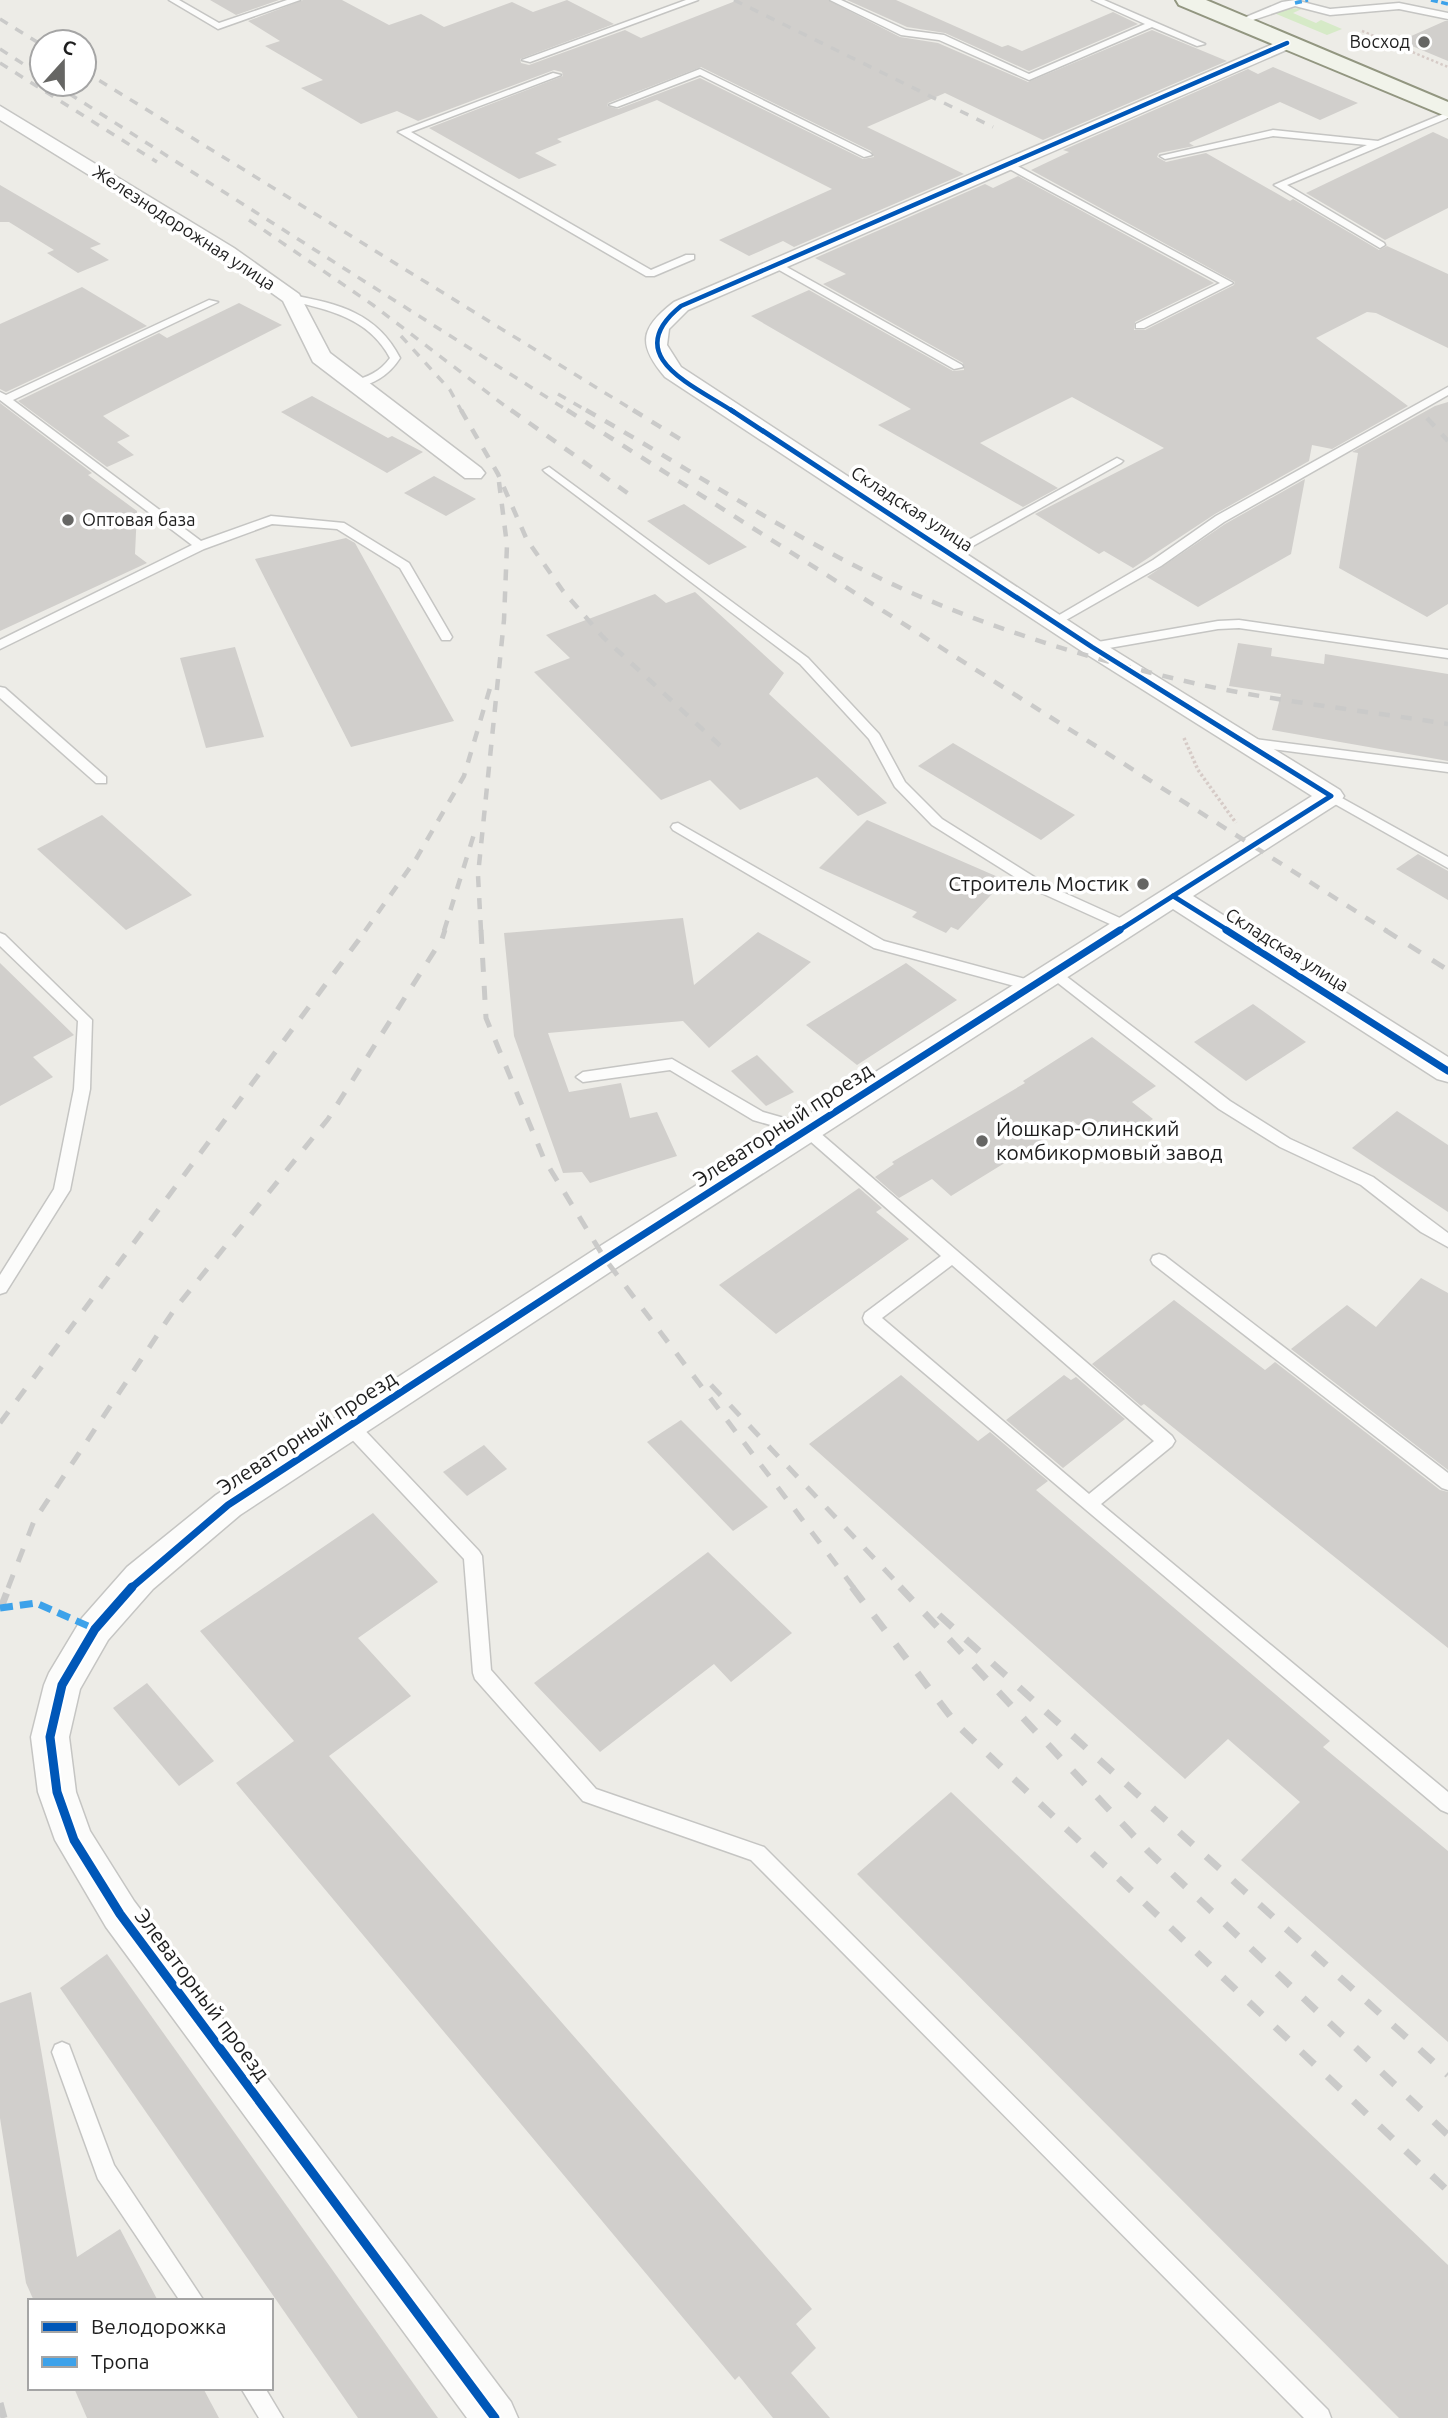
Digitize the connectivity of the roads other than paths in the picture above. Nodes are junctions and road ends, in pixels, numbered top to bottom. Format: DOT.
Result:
graph roads {
  1 [pos="173,0"];
  2 [pos="296,0"];
  3 [pos="694,0"];
  4 [pos="834,0"];
  5 [pos="1096,0"];
  6 [pos="1186,0"];
  7 [pos="1448,16"];
  8 [pos="1238,22"];
  9 [pos="1152,24"];
  10 [pos="1287,43"];
  11 [pos="1200,44"];
  12 [pos="527,60"];
  13 [pos="556,75"];
  14 [pos="614,105"];
  15 [pos="0,112"];
  16 [pos="1448,112"];
  17 [pos="1379,144"];
  18 [pos="867,155"];
  19 [pos="1165,156"];
  20 [pos="1007,164"];
  21 [pos="1380,245"];
  22 [pos="690,257"];
  23 [pos="776,264"];
  24 [pos="292,299"];
  25 [pos="213,302"];
  26 [pos="1140,326"];
  27 [pos="958,367"];
  28 [pos="355,384"];
  29 [pos="1448,390"];
  30 [pos="3,397"];
  31 [pos="1117,461"];
  32 [pos="549,470"];
  33 [pos="473,472"];
  34 [pos="200,546"];
  35 [pos="951,553"];
  36 [pos="1055,621"];
  37 [pos="446,637"];
  38 [pos="0,645"];
  39 [pos="1092,647"];
  40 [pos="1448,654"];
  41 [pos="0,691"];
  42 [pos="1245,742"];
  43 [pos="1448,768"];
  44 [pos="101,780"];
  45 [pos="1331,796"];
  46 [pos="678,827"];
  47 [pos="1448,863"];
  48 [pos="1173,896"];
  49 [pos="1126,926"];
  50 [pos="0,939"];
  51 [pos="1044,979"];
  52 [pos="1448,1071"];
  53 [pos="583,1077"];
  54 [pos="807,1130"];
  55 [pos="1448,1241"];
  56 [pos="953,1256"];
  57 [pos="1159,1260"];
  58 [pos="0,1288"];
  59 [pos="350,1426"];
  60 [pos="1448,1483"];
  61 [pos="1089,1504"];
  62 [pos="1448,1804"];
  63 [pos="62,2052"];
  64 [pos="192,2299"];
  65 [pos="253,2390"];
  66 [pos="272,2418"];
  67 [pos="495,2418"];
  68 [pos="1320,2418"];
  1 -- 2 [label="lane"];
  3 -- 12 [label="lane"];
  4 -- 9 [label="lane"];
  5 -- 9 [label="lane"];
  6 -- 8 [label="main road"];
  7 -- 8 [label="lane"];
  8 -- 10 [label="main road"];
  9 -- 11 [label="lane"];
  10 -- 16 [label="main road"];
  10 -- 20 [label="street, Складская улица"];
  13 -- 22 [label="lane"];
  14 -- 18 [label="lane"];
  15 -- 24 [label="street, Железнодорожная улица"];
  16 -- 17 [label="lane"];
  17 -- 19 [label="lane"];
  17 -- 21 [label="lane"];
  20 -- 23 [label="street, Складская улица"];
  20 -- 26 [label="lane"];
  23 -- 27 [label="lane"];
  23 -- 35 [label="street, Складская улица"];
  24 -- 28 [label="street, Железнодорожная улица"];
  24 -- 28 [label="lane"];
  25 -- 30 [label="lane"];
  28 -- 33 [label="street, Железнодорожная улица"];
  29 -- 36 [label="lane"];
  30 -- 34 [label="lane"];
  31 -- 35 [label="lane"];
  32 -- 49 [label="lane"];
  34 -- 37 [label="lane"];
  34 -- 38 [label="lane"];
  35 -- 36 [label="street, Складская улица"];
  36 -- 39 [label="street, Складская улица"];
  39 -- 40 [label="lane"];
  39 -- 42 [label="street, Складская улица"];
  41 -- 44 [label="lane"];
  42 -- 43 [label="lane"];
  42 -- 45 [label="street, Складская улица"];
  45 -- 47 [label="lane"];
  45 -- 48 [label="street"];
  46 -- 51 [label="lane"];
  48 -- 49 [label="street, Элеваторный проезд"];
  48 -- 52 [label="street, Складская улица"];
  49 -- 51 [label="street, Элеваторный проезд"];
  50 -- 58 [label="lane"];
  51 -- 54 [label="street, Элеваторный проезд"];
  51 -- 55 [label="lane"];
  53 -- 54 [label="lane"];
  54 -- 56 [label="lane"];
  54 -- 59 [label="street, Элеваторный проезд"];
  56 -- 61 [label="lane"];
  56 -- 61 [label="lane"];
  57 -- 60 [label="lane"];
  59 -- 67 [label="street, Элеваторный проезд"];
  59 -- 68 [label="lane"];
  61 -- 62 [label="lane"];
  63 -- 64 [label="lane"];
  65 -- 66 [label="lane"];
}
